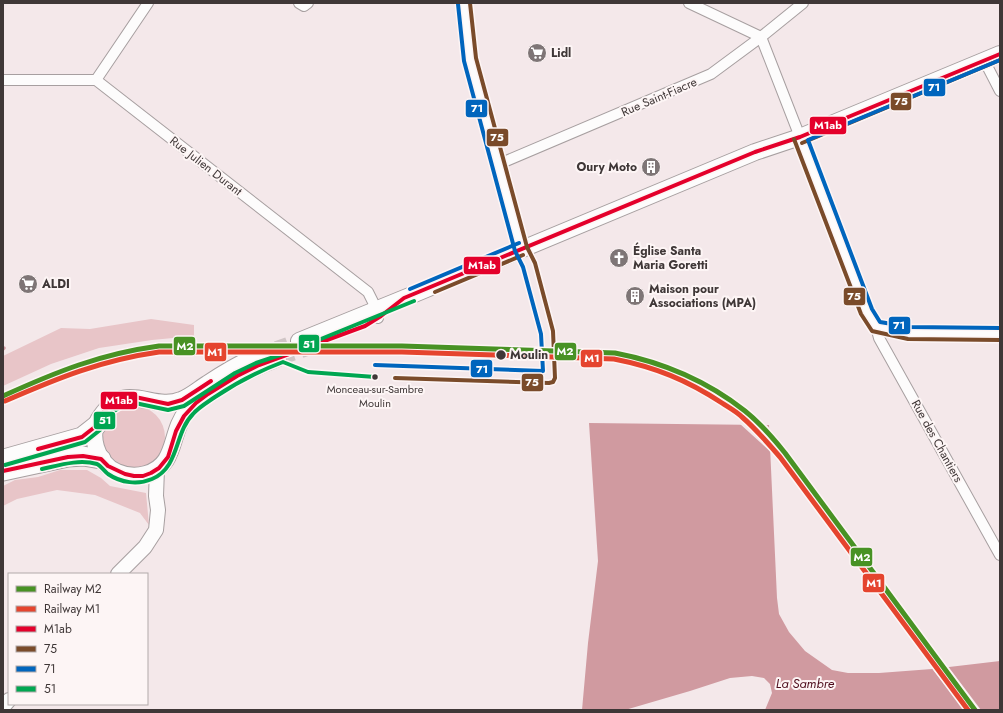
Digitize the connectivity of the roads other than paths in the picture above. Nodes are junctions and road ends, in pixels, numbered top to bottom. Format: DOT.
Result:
graph roads {
  1 [pos="148,3"];
  2 [pos="464,3"];
  3 [pos="689,3"];
  4 [pos="803,3"];
  5 [pos="761,37"];
  6 [pos="1000,54"];
  7 [pos="984,60"];
  8 [pos="3,80"];
  9 [pos="96,80"];
  10 [pos="1000,91"];
  11 [pos="800,137"];
  12 [pos="499,164"];
  13 [pos="521,249"];
  14 [pos="377,314"];
  15 [pos="876,326"];
  16 [pos="1000,334"];
  17 [pos="299,341"];
  18 [pos="327,341"];
  19 [pos="254,357"];
  20 [pos="278,358"];
  21 [pos="150,401"];
  22 [pos="96,426"];
  23 [pos="174,439"];
  24 [pos="3,459"];
  25 [pos="101,459"];
  26 [pos="157,469"];
  27 [pos="3,471"];
  28 [pos="140,476"];
  29 [pos="156,496"];
  30 [pos="1000,555"];
  31 [pos="119,573"];
  1 -- 9 [label="street"];
  2 -- 12 [label="street"];
  3 -- 5 [label="street"];
  4 -- 5 [label="street, Rue Saint-Fiacre"];
  5 -- 11 [label="street"];
  5 -- 12 [label="street, Rue Saint-Fiacre"];
  6 -- 7 [label="main road"];
  7 -- 10 [label="street"];
  7 -- 11 [label="main road"];
  8 -- 9 [label="street"];
  9 -- 14 [label="street, Rue Julien Durant"];
  11 -- 13 [label="main road"];
  11 -- 15 [label="street"];
  12 -- 13 [label="street"];
  13 -- 14 [label="main road"];
  14 -- 17 [label="main road"];
  14 -- 18 [label="main road"];
  15 -- 16 [label="street"];
  15 -- 30 [label="street, Rue des Chantiers"];
  19 -- 21 [label="main road"];
  20 -- 23 [label="main road"];
  21 -- 22 [label="main road"];
  21 -- 23 [label="main road"];
  22 -- 24 [label="highway"];
  22 -- 25 [label="main road"];
  23 -- 26 [label="main road"];
  25 -- 27 [label="highway"];
  25 -- 28 [label="main road"];
  26 -- 28 [label="main road"];
  26 -- 29 [label="street"];
  28 -- 29 [label="street"];
  29 -- 31 [label="street"];
}
